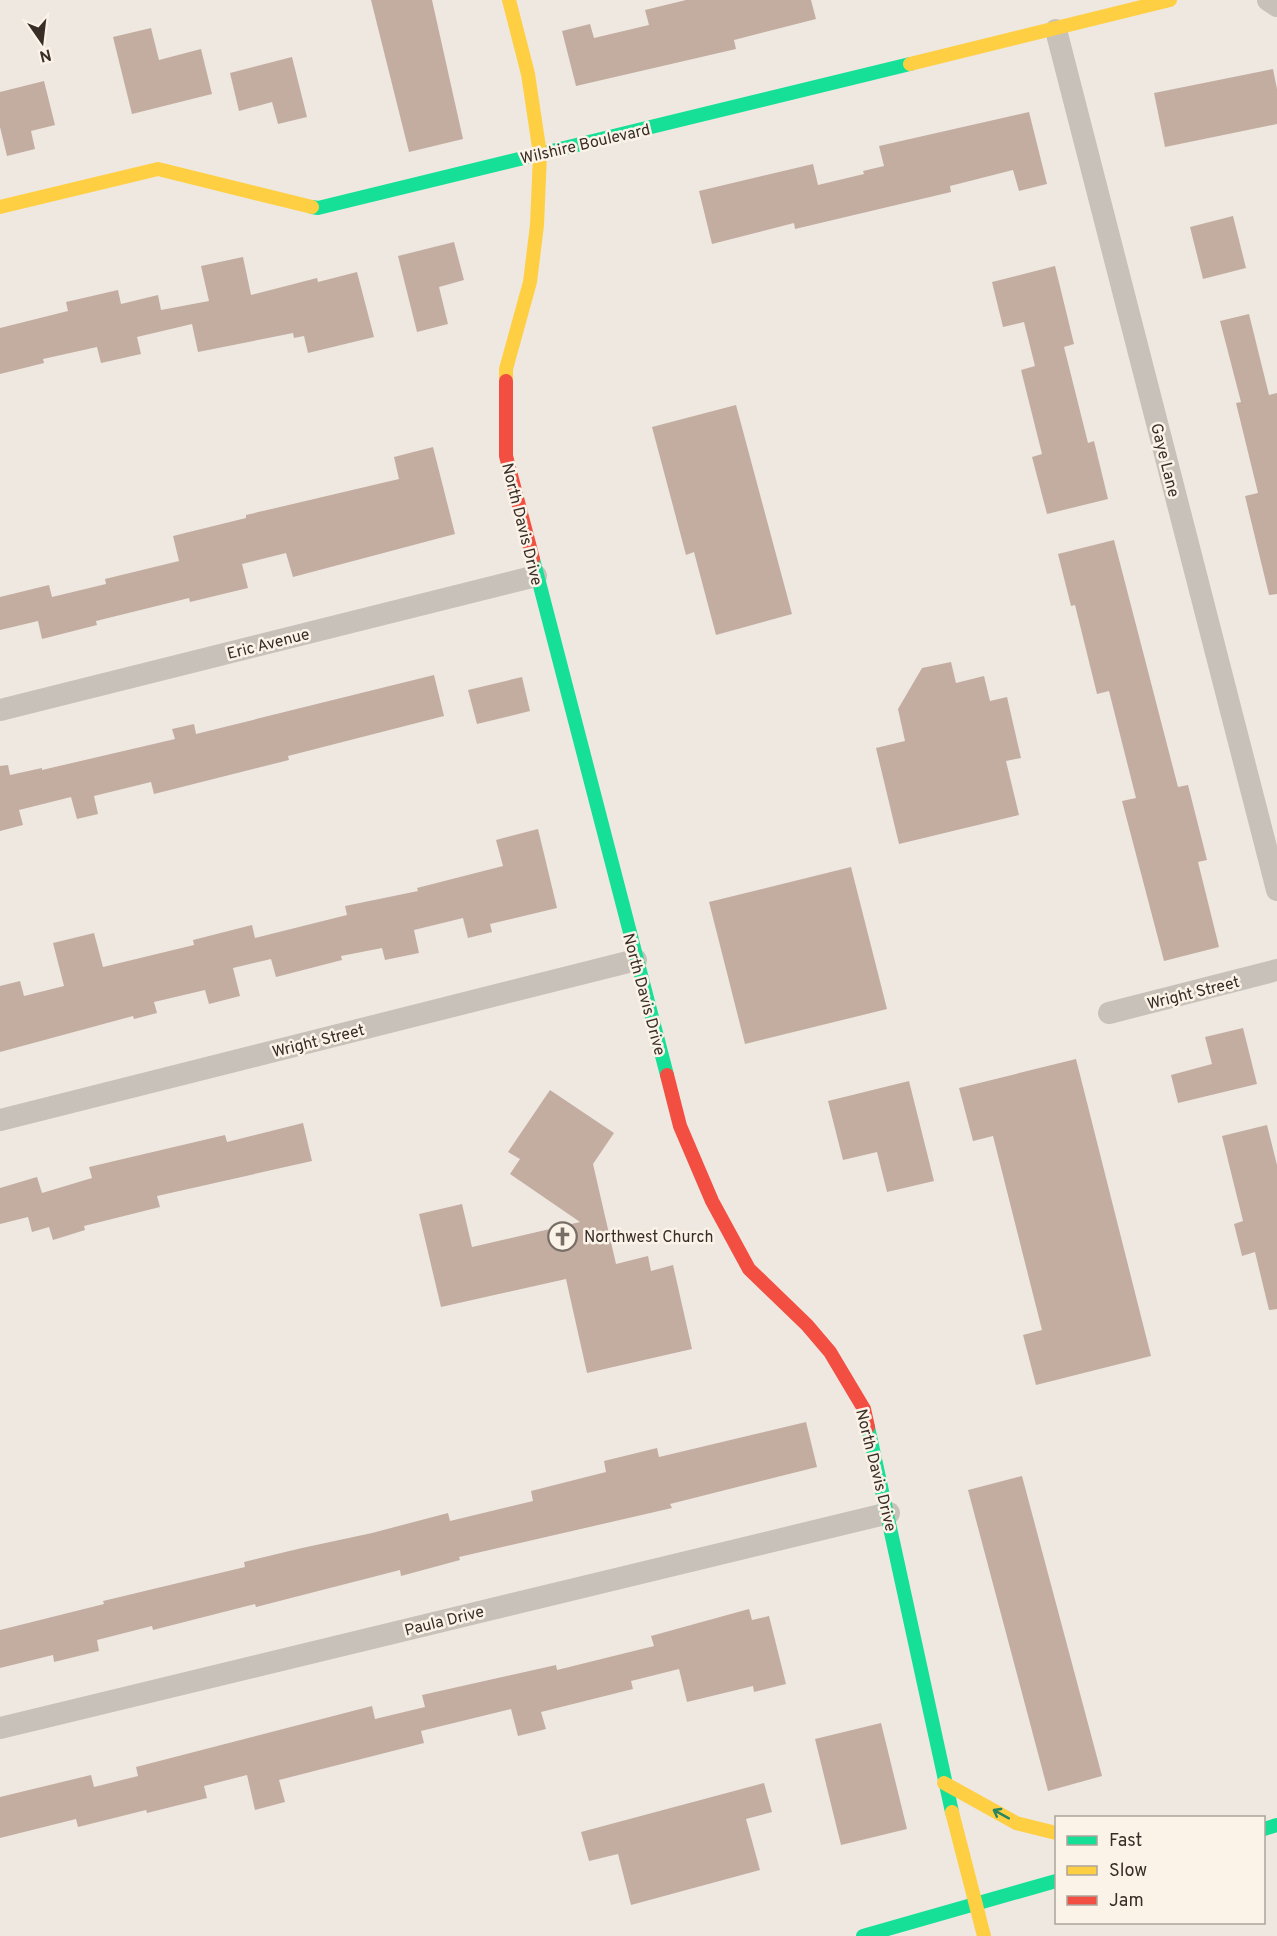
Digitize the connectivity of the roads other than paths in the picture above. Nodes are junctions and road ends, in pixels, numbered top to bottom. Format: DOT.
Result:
graph roads {
  1 [pos="509,0"];
  2 [pos="1170,0"];
  3 [pos="1268,0"];
  4 [pos="1277,6"];
  5 [pos="1056,30"];
  6 [pos="540,154"];
  7 [pos="0,207"];
  8 [pos="536,576"];
  9 [pos="0,710"];
  10 [pos="1277,890"];
  11 [pos="636,960"];
  12 [pos="1277,970"];
  13 [pos="1109,1013"];
  14 [pos="0,1120"];
  15 [pos="889,1513"];
  16 [pos="0,1728"];
  17 [pos="944,1783"];
  18 [pos="1055,1833"];
  19 [pos="1055,1881"];
  20 [pos="975,1903"];
  21 [pos="863,1936"];
  22 [pos="984,1936"];
  1 -- 6 [label="street, North Davis Drive"];
  2 -- 5 [label="street, Wilshire Boulevard"];
  3 -- 4 [label="street"];
  5 -- 6 [label="street, Wilshire Boulevard"];
  5 -- 10 [label="street, Gaye Lane"];
  6 -- 7 [label="street, Wilshire Boulevard"];
  6 -- 8 [label="street, North Davis Drive"];
  8 -- 9 [label="street, Eric Avenue"];
  8 -- 11 [label="street, North Davis Drive"];
  11 -- 14 [label="street, Wright Street"];
  11 -- 15 [label="street, North Davis Drive"];
  12 -- 13 [label="street, Wright Street"];
  15 -- 16 [label="street, Paula Drive"];
  15 -- 17 [label="street, North Davis Drive"];
  18 -- 17 [label="street, one-way"];
  17 -- 20 [label="street, North Davis Drive"];
  19 -- 20 [label="street"];
  20 -- 21 [label="street"];
  20 -- 22 [label="street, North Davis Drive"];
}
